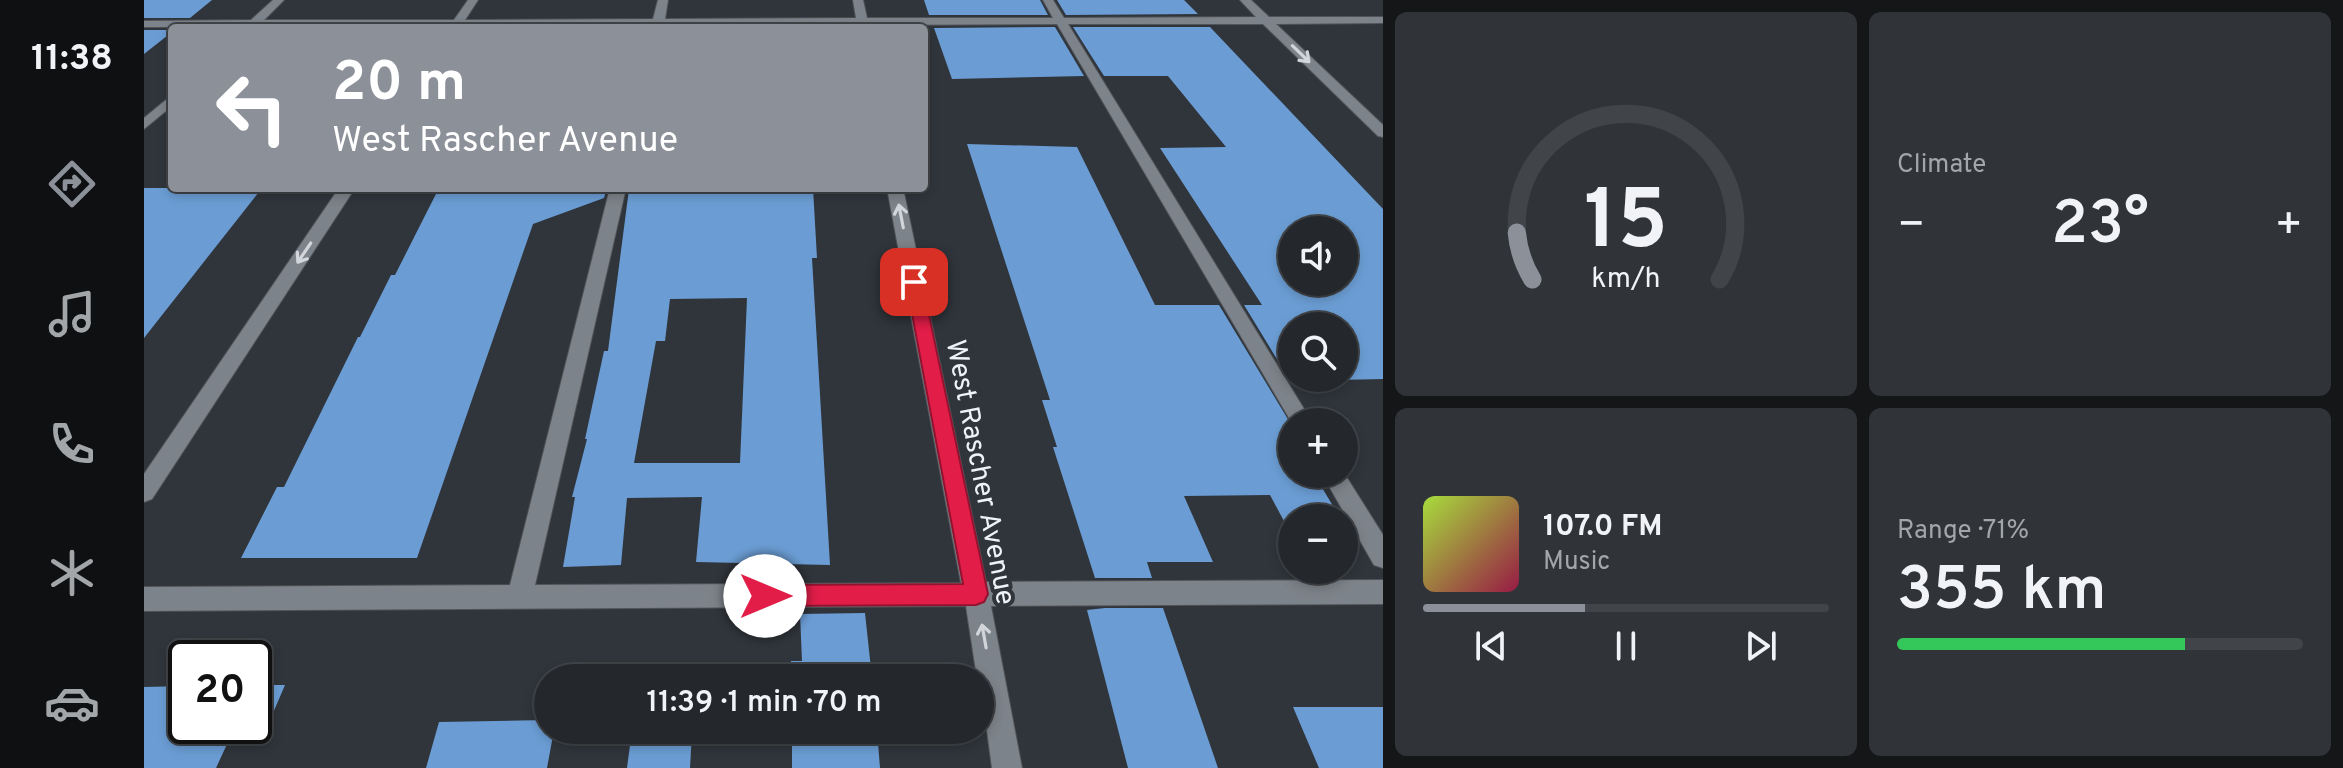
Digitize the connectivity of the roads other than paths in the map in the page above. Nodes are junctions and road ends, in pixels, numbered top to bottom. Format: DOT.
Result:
graph roads {
  1 [pos="279,0"];
  2 [pos="473,0"];
  3 [pos="663,0"];
  4 [pos="858,0"];
  5 [pos="1048,0"];
  6 [pos="1245,0"];
  7 [pos="1383,20"];
  8 [pos="1061,21"];
  9 [pos="1266,21"];
  10 [pos="144,24"];
  11 [pos="168,24"];
  12 [pos="253,24"];
  13 [pos="456,24"];
  14 [pos="657,24"];
  15 [pos="863,24"];
  16 [pos="912,24"];
  17 [pos="168,103"];
  18 [pos="144,125"];
  19 [pos="1383,133"];
  20 [pos="344,192"];
  21 [pos="617,192"];
  22 [pos="896,192"];
  23 [pos="1294,408"];
  24 [pos="1341,488"];
  25 [pos="144,492"];
  26 [pos="1383,557"];
  27 [pos="1383,592"];
  28 [pos="976,594"];
  29 [pos="520,597"];
  30 [pos="144,599"];
  31 [pos="1007,768"];
  1 -- 12 [label="street"];
  2 -- 13 [label="street"];
  3 -- 14 [label="street"];
  4 -- 15 [label="street"];
  5 -- 8 [label="street"];
  6 -- 9 [label="street"];
  7 -- 9 [label="street"];
  8 -- 9 [label="street"];
  8 -- 16 [label="street"];
  8 -- 23 [label="street"];
  9 -- 19 [label="street, one-way"];
  10 -- 11 [label="street"];
  17 -- 18 [label="street"];
  20 -- 25 [label="street, one-way"];
  21 -- 29 [label="street"];
  28 -- 22 [label="street, West Rascher Avenue, one-way"];
  24 -- 26 [label="street"];
  27 -- 28 [label="street"];
  28 -- 29 [label="street"];
  31 -- 28 [label="street, West Rascher Avenue, one-way"];
  29 -- 30 [label="street"];
}
